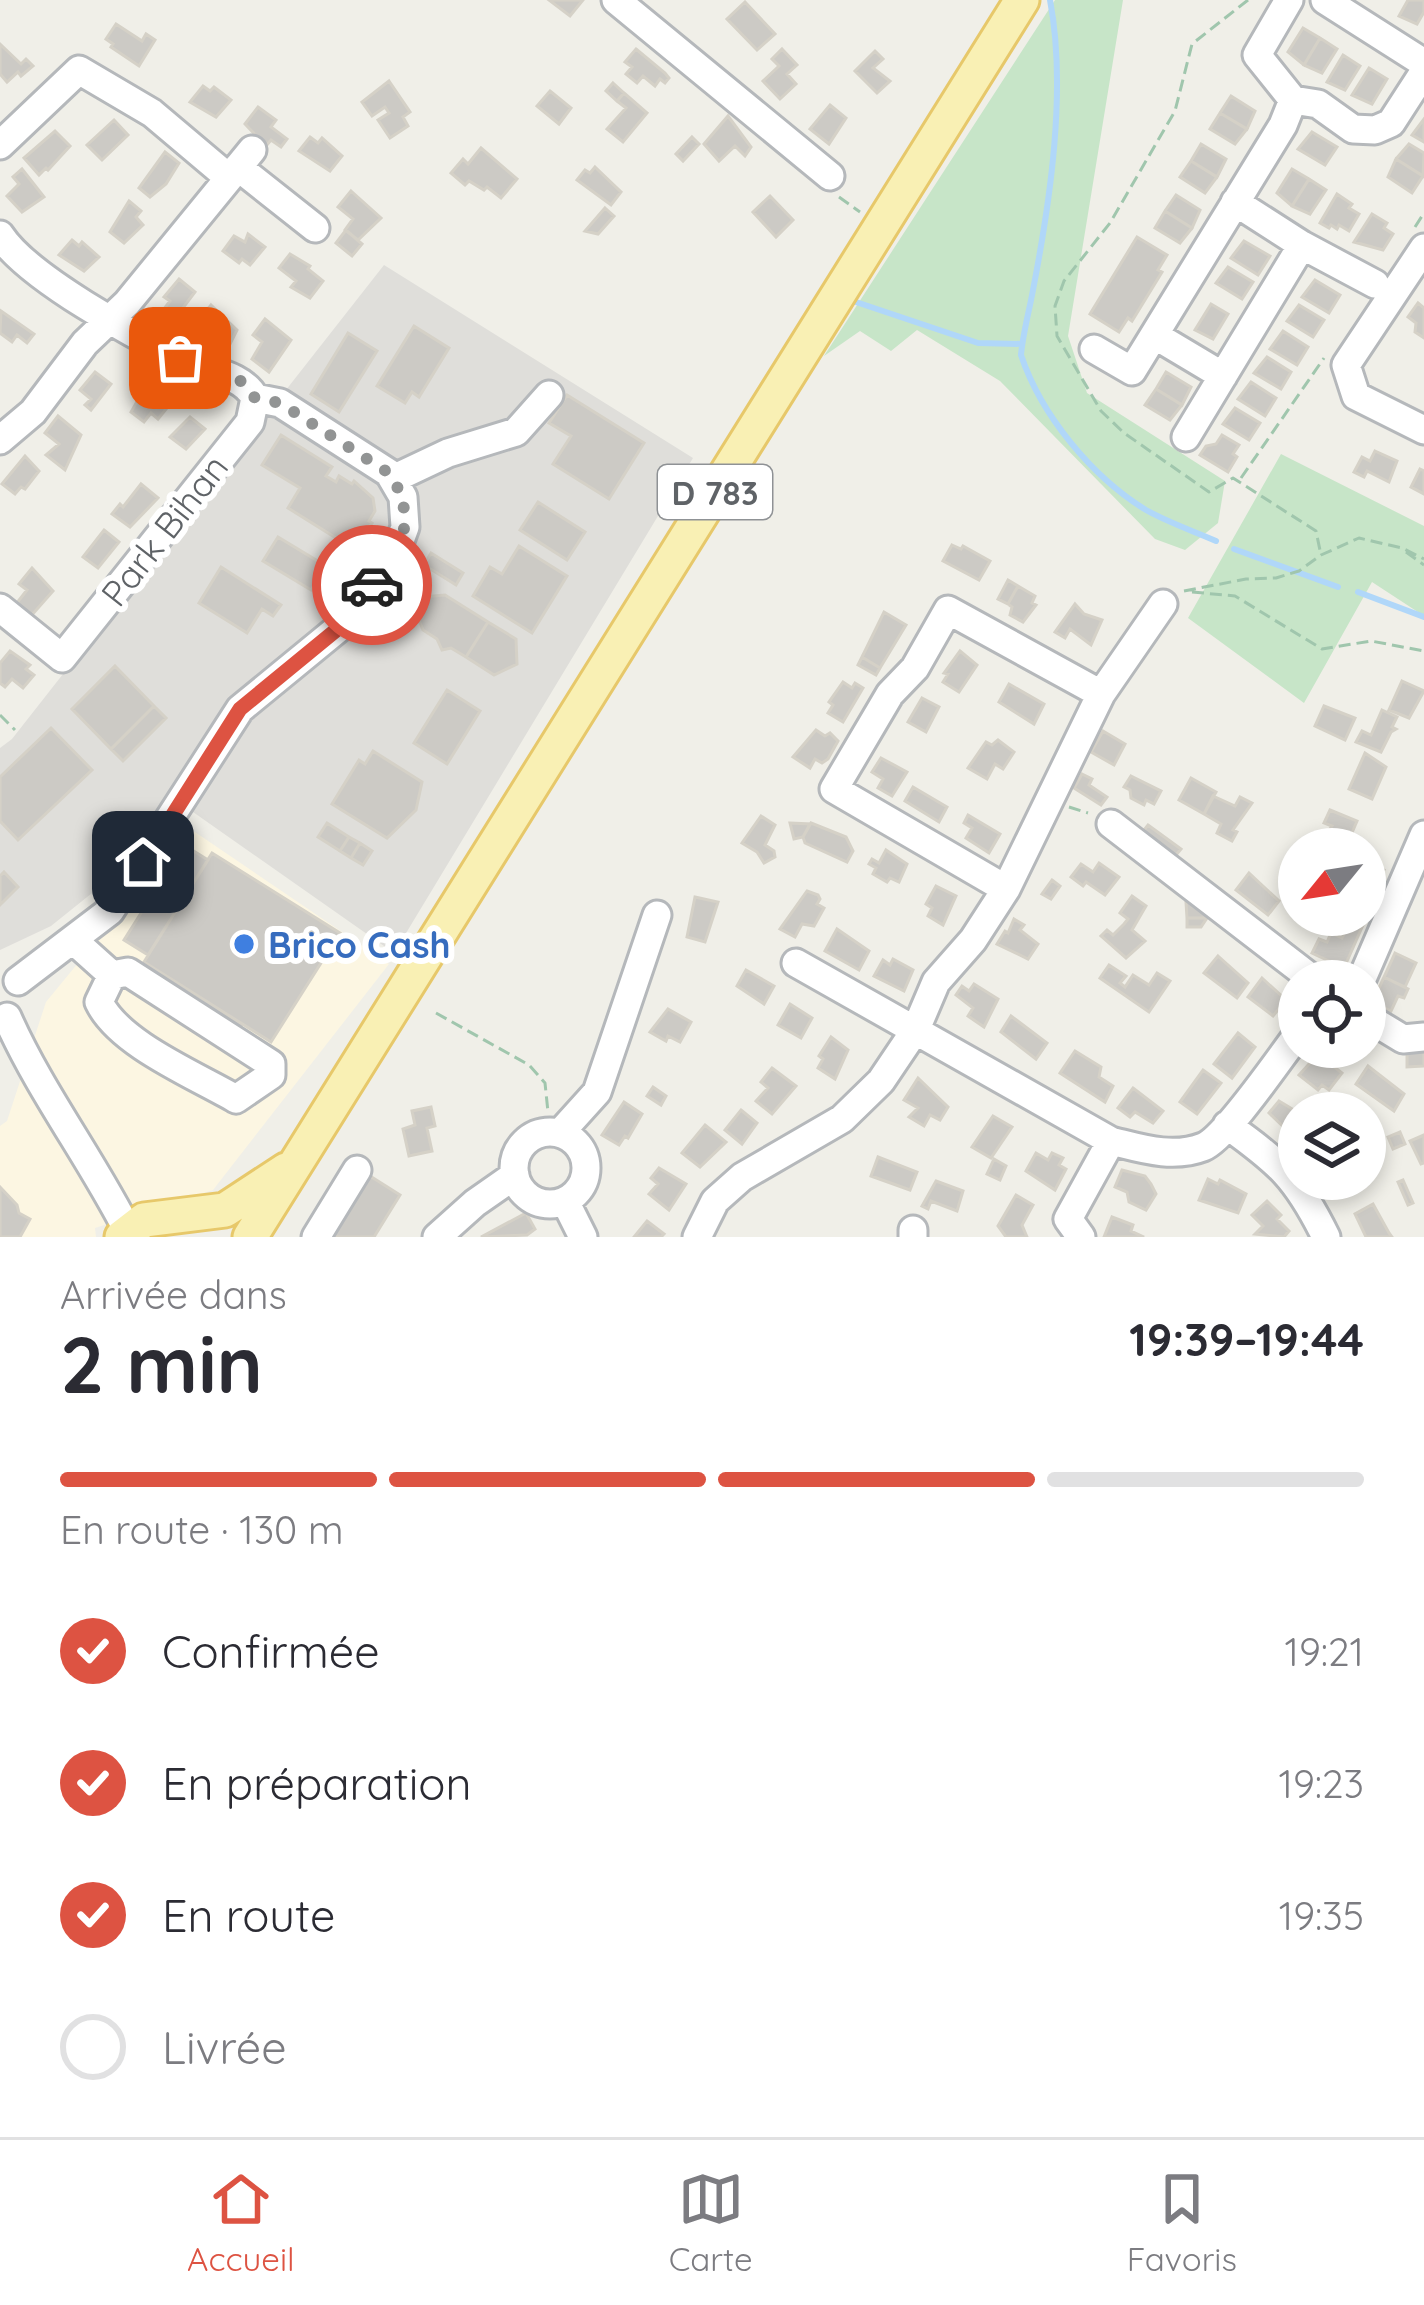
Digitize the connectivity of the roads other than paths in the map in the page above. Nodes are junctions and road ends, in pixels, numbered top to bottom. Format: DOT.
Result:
graph roads {
  1 [pos="616,0"];
  2 [pos="1022,0"];
  3 [pos="1288,0"];
  4 [pos="1325,0"];
  5 [pos="1424,68"];
  6 [pos="1293,100"];
  7 [pos="0,145"];
  8 [pos="240,165"];
  9 [pos="830,176"];
  10 [pos="1235,202"];
  11 [pos="315,228"];
  12 [pos="0,236"];
  13 [pos="1303,245"];
  14 [pos="1424,248"];
  15 [pos="1375,284"];
  16 [pos="111,319"];
  17 [pos="1156,336"];
  18 [pos="1094,349"];
  19 [pos="1223,376"];
  20 [pos="549,395"];
  21 [pos="255,398"];
  22 [pos="1424,430"];
  23 [pos="1186,437"];
  24 [pos="0,440"];
  25 [pos="393,479"];
  26 [pos="1162,604"];
  27 [pos="0,608"];
  28 [pos="1101,694"];
  29 [pos="1111,824"];
  30 [pos="1423,841"];
  31 [pos="1006,889"];
  32 [pos="657,915"];
  33 [pos="73,940"];
  34 [pos="1289,960"];
  35 [pos="1370,960"];
  36 [pos="796,963"];
  37 [pos="112,975"];
  38 [pos="9,976"];
  39 [pos="3,1017"];
  40 [pos="916,1029"];
  41 [pos="1386,1029"];
  42 [pos="1424,1037"];
  43 [pos="1278,1060"];
  44 [pos="1227,1125"];
  45 [pos="555,1132"];
  46 [pos="1111,1141"];
  47 [pos="297,1162"];
  48 [pos="357,1170"];
  49 [pos="515,1175"];
  50 [pos="565,1201"];
  51 [pos="272,1203"];
  52 [pos="127,1235"];
  53 [pos="250,1237"];
  54 [pos="267,1237"];
  55 [pos="316,1237"];
  56 [pos="437,1237"];
  57 [pos="583,1237"];
  58 [pos="698,1237"];
  59 [pos="1081,1237"];
  60 [pos="1326,1237"];
  1 -- 9 [label="street"];
  2 -- 47 [label="main road, D 783"];
  3 -- 6 [label="street"];
  4 -- 5 [label="street"];
  5 -- 6 [label="street"];
  6 -- 10 [label="street"];
  7 -- 8 [label="street"];
  8 -- 11 [label="street"];
  8 -- 16 [label="street"];
  10 -- 13 [label="street"];
  10 -- 17 [label="street"];
  12 -- 16 [label="street"];
  13 -- 15 [label="street"];
  13 -- 19 [label="street"];
  14 -- 22 [label="street"];
  16 -- 21 [label="street"];
  16 -- 24 [label="street"];
  17 -- 18 [label="street"];
  17 -- 19 [label="street"];
  19 -- 23 [label="street"];
  20 -- 25 [label="street"];
  21 -- 25 [label="street"];
  21 -- 27 [label="street, Park Bihan"];
  25 -- 33 [label="street"];
  26 -- 28 [label="street"];
  28 -- 31 [label="street"];
  28 -- 31 [label="street"];
  29 -- 34 [label="street"];
  30 -- 35 [label="street"];
  31 -- 40 [label="street"];
  32 -- 45 [label="street"];
  33 -- 37 [label="street"];
  33 -- 38 [label="street"];
  36 -- 40 [label="street"];
  37 -- 37 [label="street"];
  38 -- 39 [label="street"];
  39 -- 52 [label="street"];
  40 -- 46 [label="street"];
  40 -- 58 [label="street"];
  41 -- 42 [label="street"];
  43 -- 44 [label="street"];
  44 -- 46 [label="street"];
  44 -- 60 [label="street"];
  45 -- 49 [label="street"];
  45 -- 50 [label="street"];
  46 -- 59 [label="street"];
  47 -- 51 [label="main road, D 783"];
  47 -- 52 [label="main road"];
  48 -- 55 [label="street"];
  49 -- 50 [label="street"];
  49 -- 56 [label="street"];
  50 -- 57 [label="street"];
  51 -- 53 [label="main road, D 783"];
  51 -- 54 [label="main road, D 783"];
}
